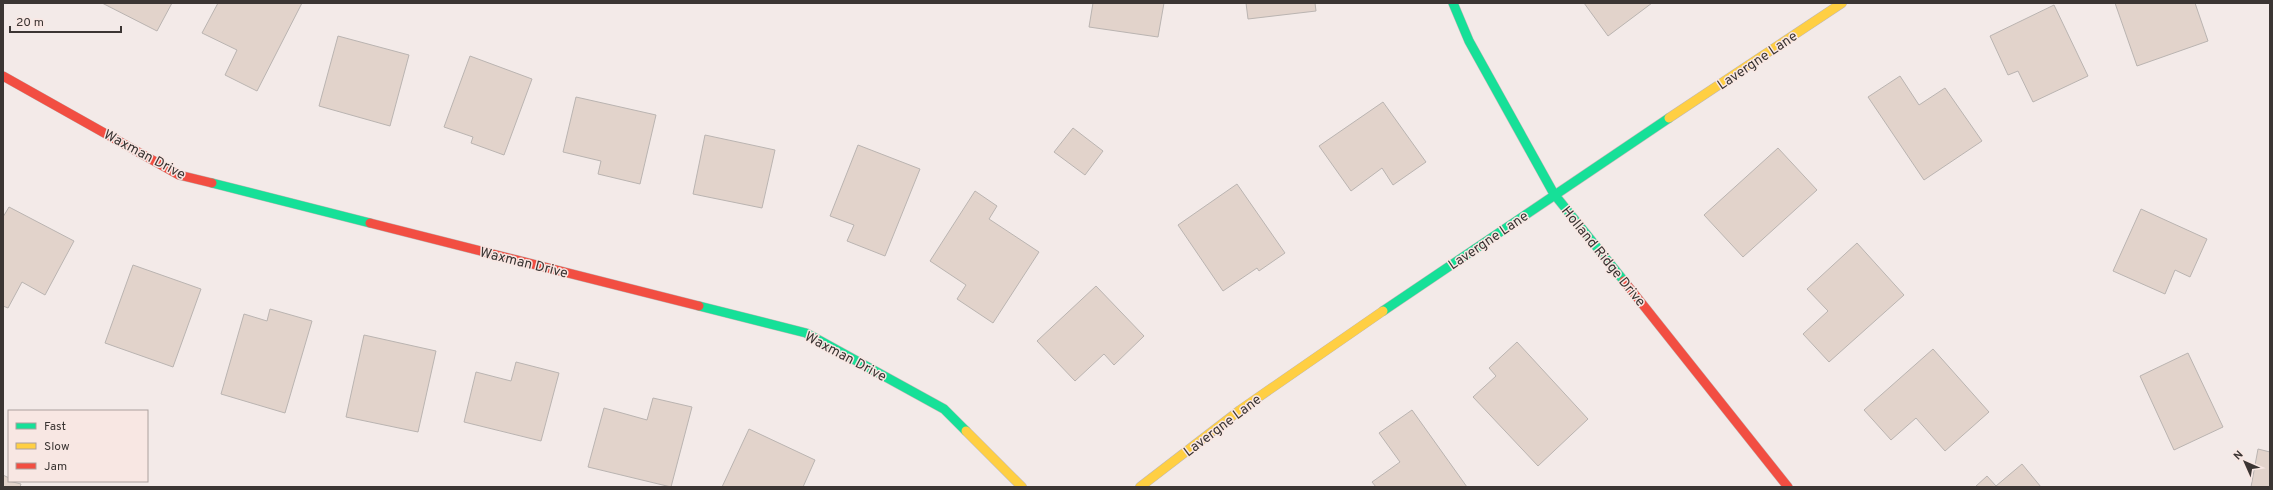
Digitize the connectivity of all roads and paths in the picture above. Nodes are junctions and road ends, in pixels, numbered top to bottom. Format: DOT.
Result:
graph roads {
  1 [pos="1453,3"];
  2 [pos="1842,3"];
  3 [pos="3,76"];
  4 [pos="1554,194"];
  5 [pos="1022,487"];
  6 [pos="1140,487"];
  7 [pos="1788,487"];
  1 -- 4 [label="street, Holland Ridge Drive"];
  2 -- 4 [label="street, Lavergne Lane"];
  3 -- 5 [label="street, Waxman Drive"];
  4 -- 6 [label="street, Lavergne Lane"];
  4 -- 7 [label="street, Holland Ridge Drive"];
}
